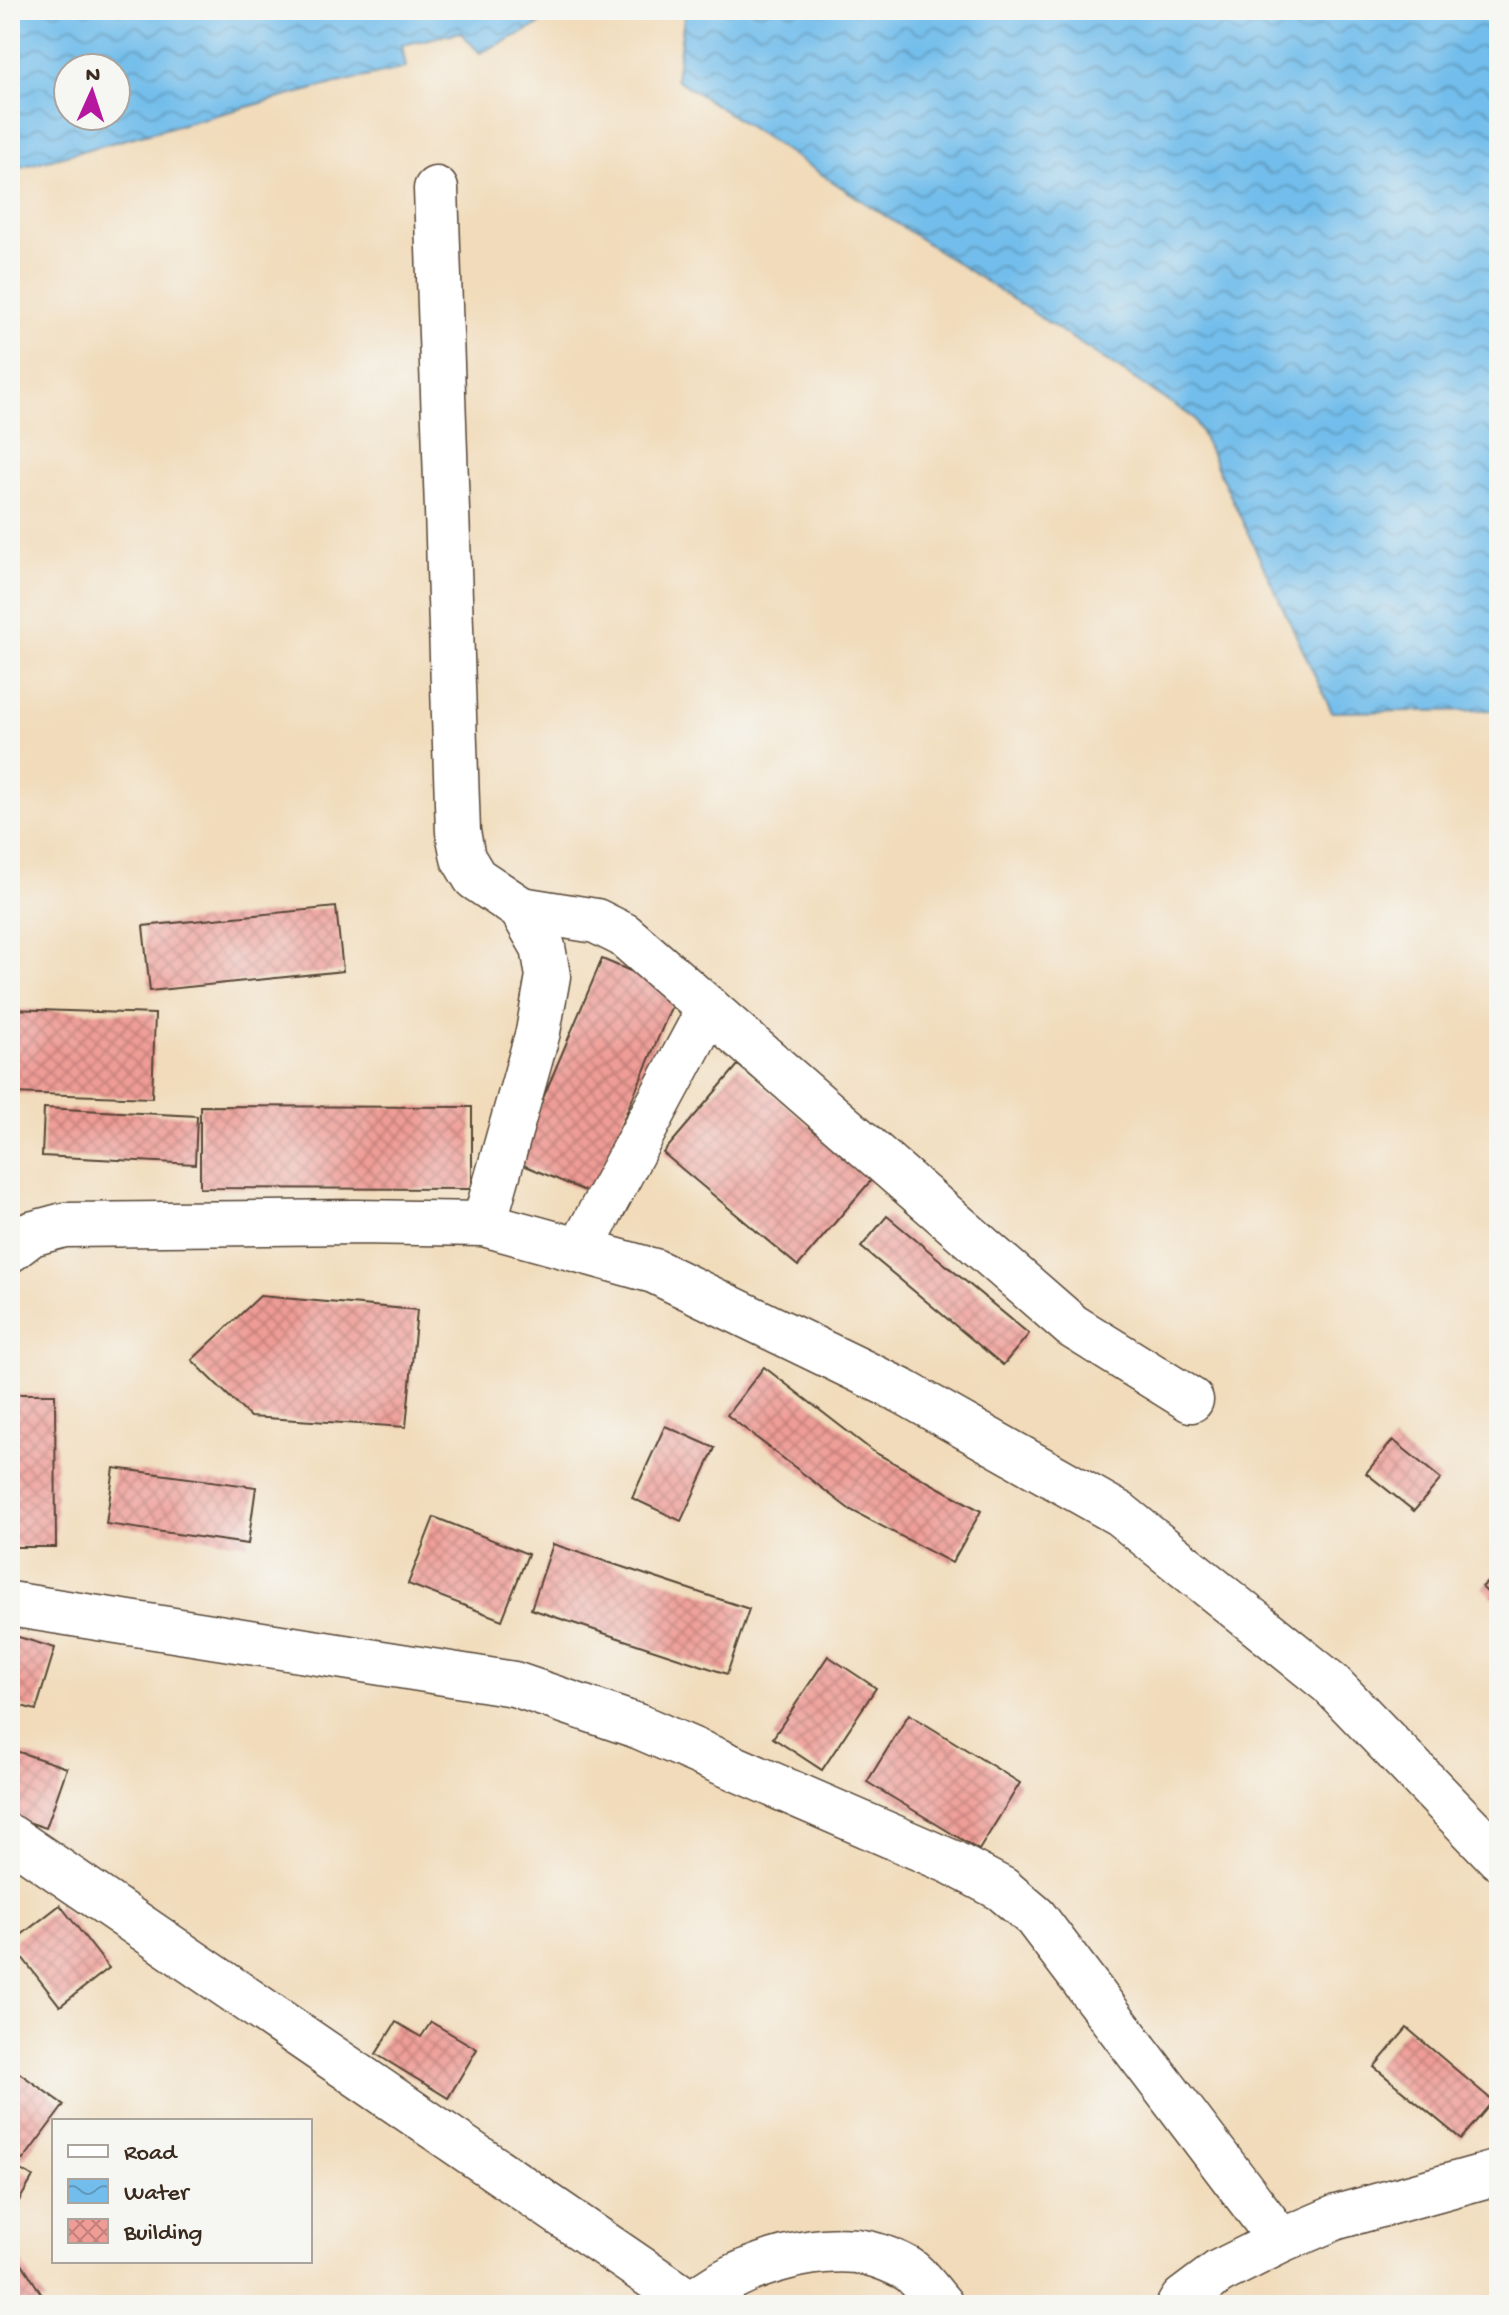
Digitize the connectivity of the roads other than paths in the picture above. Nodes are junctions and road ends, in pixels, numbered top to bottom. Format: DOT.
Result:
graph roads {
  1 [pos="436,189"];
  2 [pos="521,909"];
  3 [pos="709,1009"];
  4 [pos="484,1224"];
  5 [pos="10,1250"];
  6 [pos="580,1250"];
  7 [pos="1191,1400"];
  8 [pos="10,1604"];
  9 [pos="10,1837"];
  10 [pos="1499,1858"];
  11 [pos="1499,2172"];
  12 [pos="1281,2241"];
  13 [pos="691,2304"];
  14 [pos="941,2305"];
  15 [pos="1179,2305"];
  1 -- 2 [label="street"];
  2 -- 3 [label="street"];
  2 -- 4 [label="street"];
  3 -- 6 [label="street"];
  3 -- 7 [label="street"];
  4 -- 5 [label="street"];
  4 -- 6 [label="street"];
  6 -- 10 [label="street"];
  8 -- 12 [label="street"];
  9 -- 13 [label="street"];
  11 -- 12 [label="street"];
  12 -- 15 [label="street"];
  13 -- 14 [label="street"];
}
